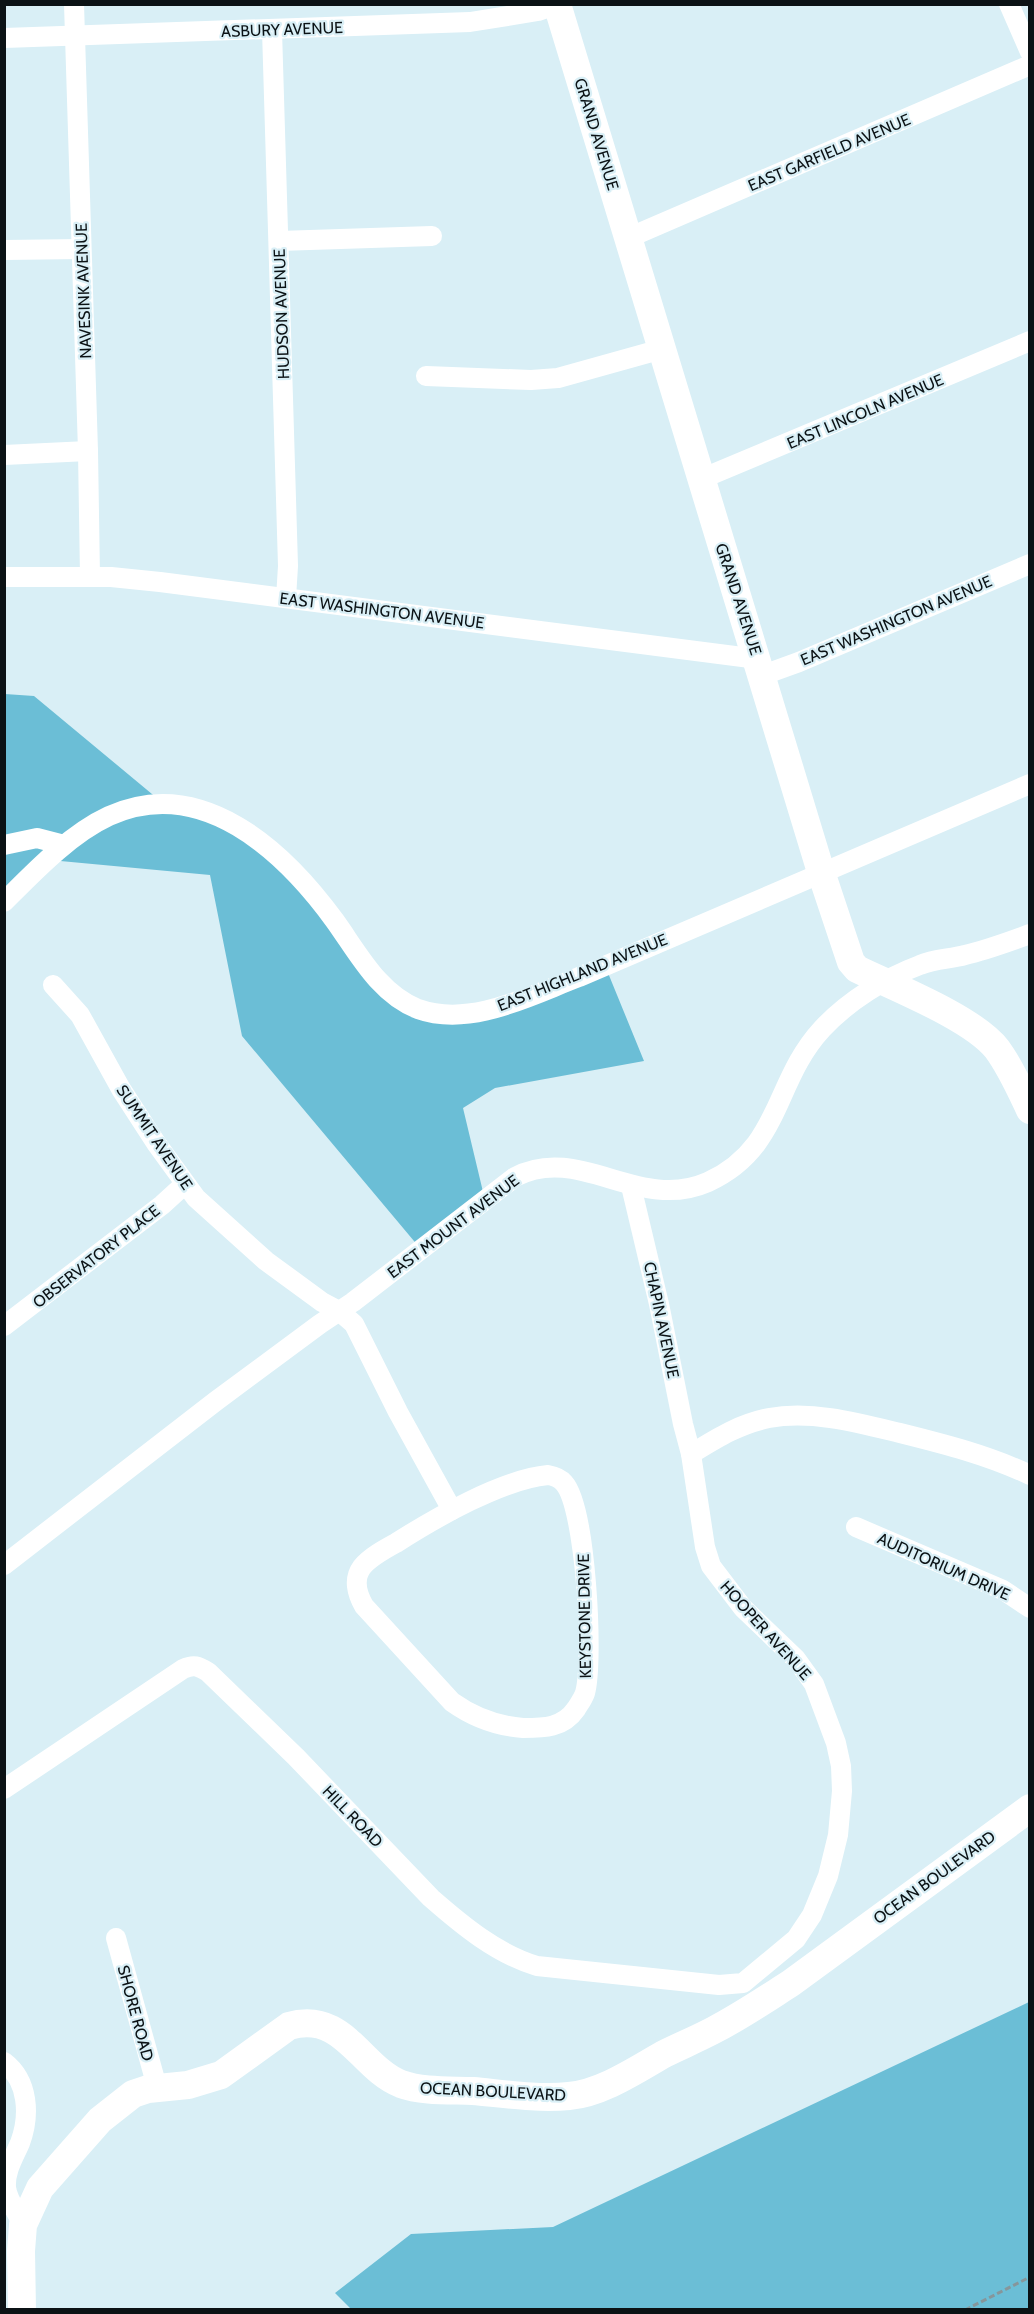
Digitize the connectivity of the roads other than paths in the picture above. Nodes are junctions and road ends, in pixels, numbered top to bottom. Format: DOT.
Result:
graph roads {
  1 [pos="74,4"];
  2 [pos="557,4"];
  3 [pos="1009,4"];
  4 [pos="272,30"];
  5 [pos="75,36"];
  6 [pos="4,38"];
  7 [pos="1029,52"];
  8 [pos="1029,65"];
  9 [pos="432,236"];
  10 [pos="628,238"];
  11 [pos="279,241"];
  12 [pos="81,249"];
  13 [pos="4,250"];
  14 [pos="1029,341"];
  15 [pos="662,349"];
  16 [pos="426,376"];
  17 [pos="88,451"];
  18 [pos="4,456"];
  19 [pos="701,478"];
  20 [pos="1029,564"];
  21 [pos="4,577"];
  22 [pos="90,577"];
  23 [pos="286,598"];
  24 [pos="760,667"];
  25 [pos="1029,784"];
  26 [pos="4,845"];
  27 [pos="64,845"];
  28 [pos="821,872"];
  29 [pos="4,902"];
  30 [pos="1029,934"];
  31 [pos="53,985"];
  32 [pos="1029,1110"];
  33 [pos="185,1184"];
  34 [pos="631,1186"];
  35 [pos="339,1311"];
  36 [pos="4,1326"];
  37 [pos="692,1454"];
  38 [pos="1029,1475"];
  39 [pos="452,1510"];
  40 [pos="856,1527"];
  41 [pos="4,1565"];
  42 [pos="1029,1608"];
  43 [pos="4,1789"];
  44 [pos="1029,1808"];
  45 [pos="116,1938"];
  46 [pos="743,1983"];
  47 [pos="4,2062"];
  48 [pos="157,2087"];
  49 [pos="23,2225"];
  50 [pos="22,2310"];
  1 -- 5 [label="street, NAVESINK AVENUE"];
  2 -- 4 [label="street, ASBURY AVENUE"];
  2 -- 10 [label="street, GRAND AVENUE"];
  3 -- 7 [label="street"];
  4 -- 5 [label="street, ASBURY AVENUE"];
  4 -- 11 [label="street, HUDSON AVENUE"];
  5 -- 6 [label="street, ASBURY AVENUE"];
  5 -- 12 [label="street, NAVESINK AVENUE"];
  8 -- 10 [label="street, EAST GARFIELD AVENUE"];
  9 -- 11 [label="street"];
  10 -- 15 [label="street, GRAND AVENUE"];
  11 -- 23 [label="street, HUDSON AVENUE"];
  12 -- 13 [label="street"];
  12 -- 17 [label="street, NAVESINK AVENUE"];
  14 -- 19 [label="street, EAST LINCOLN AVENUE"];
  15 -- 16 [label="street"];
  15 -- 19 [label="street, GRAND AVENUE"];
  17 -- 18 [label="street"];
  17 -- 22 [label="street, NAVESINK AVENUE"];
  19 -- 24 [label="street, GRAND AVENUE"];
  20 -- 24 [label="street, EAST WASHINGTON AVENUE"];
  21 -- 22 [label="street, EAST WASHINGTON AVENUE"];
  22 -- 23 [label="street, EAST WASHINGTON AVENUE"];
  23 -- 24 [label="street, EAST WASHINGTON AVENUE"];
  24 -- 28 [label="street, GRAND AVENUE"];
  25 -- 28 [label="street, EAST HIGHLAND AVENUE"];
  26 -- 27 [label="street"];
  27 -- 28 [label="street, EAST HIGHLAND AVENUE"];
  27 -- 29 [label="street, EAST HIGHLAND AVENUE"];
  28 -- 32 [label="street, GRAND AVENUE"];
  30 -- 34 [label="street, EAST MOUNT AVENUE"];
  31 -- 33 [label="street, SUMMIT AVENUE"];
  33 -- 35 [label="street, SUMMIT AVENUE"];
  33 -- 36 [label="street, OBSERVATORY PLACE"];
  34 -- 35 [label="street, EAST MOUNT AVENUE"];
  34 -- 37 [label="street, CHAPIN AVENUE"];
  35 -- 39 [label="street"];
  35 -- 41 [label="street, EAST MOUNT AVENUE"];
  37 -- 38 [label="street"];
  37 -- 46 [label="street, HOOPER AVENUE"];
  39 -- 39 [label="street, KEYSTONE DRIVE"];
  40 -- 42 [label="street, AUDITORIUM DRIVE"];
  43 -- 46 [label="street, HILL ROAD"];
  44 -- 48 [label="street, OCEAN BOULEVARD"];
  45 -- 48 [label="street, SHORE ROAD"];
  47 -- 49 [label="street"];
  48 -- 49 [label="street, OCEAN BOULEVARD"];
  49 -- 50 [label="street, OCEAN BOULEVARD"];
}
